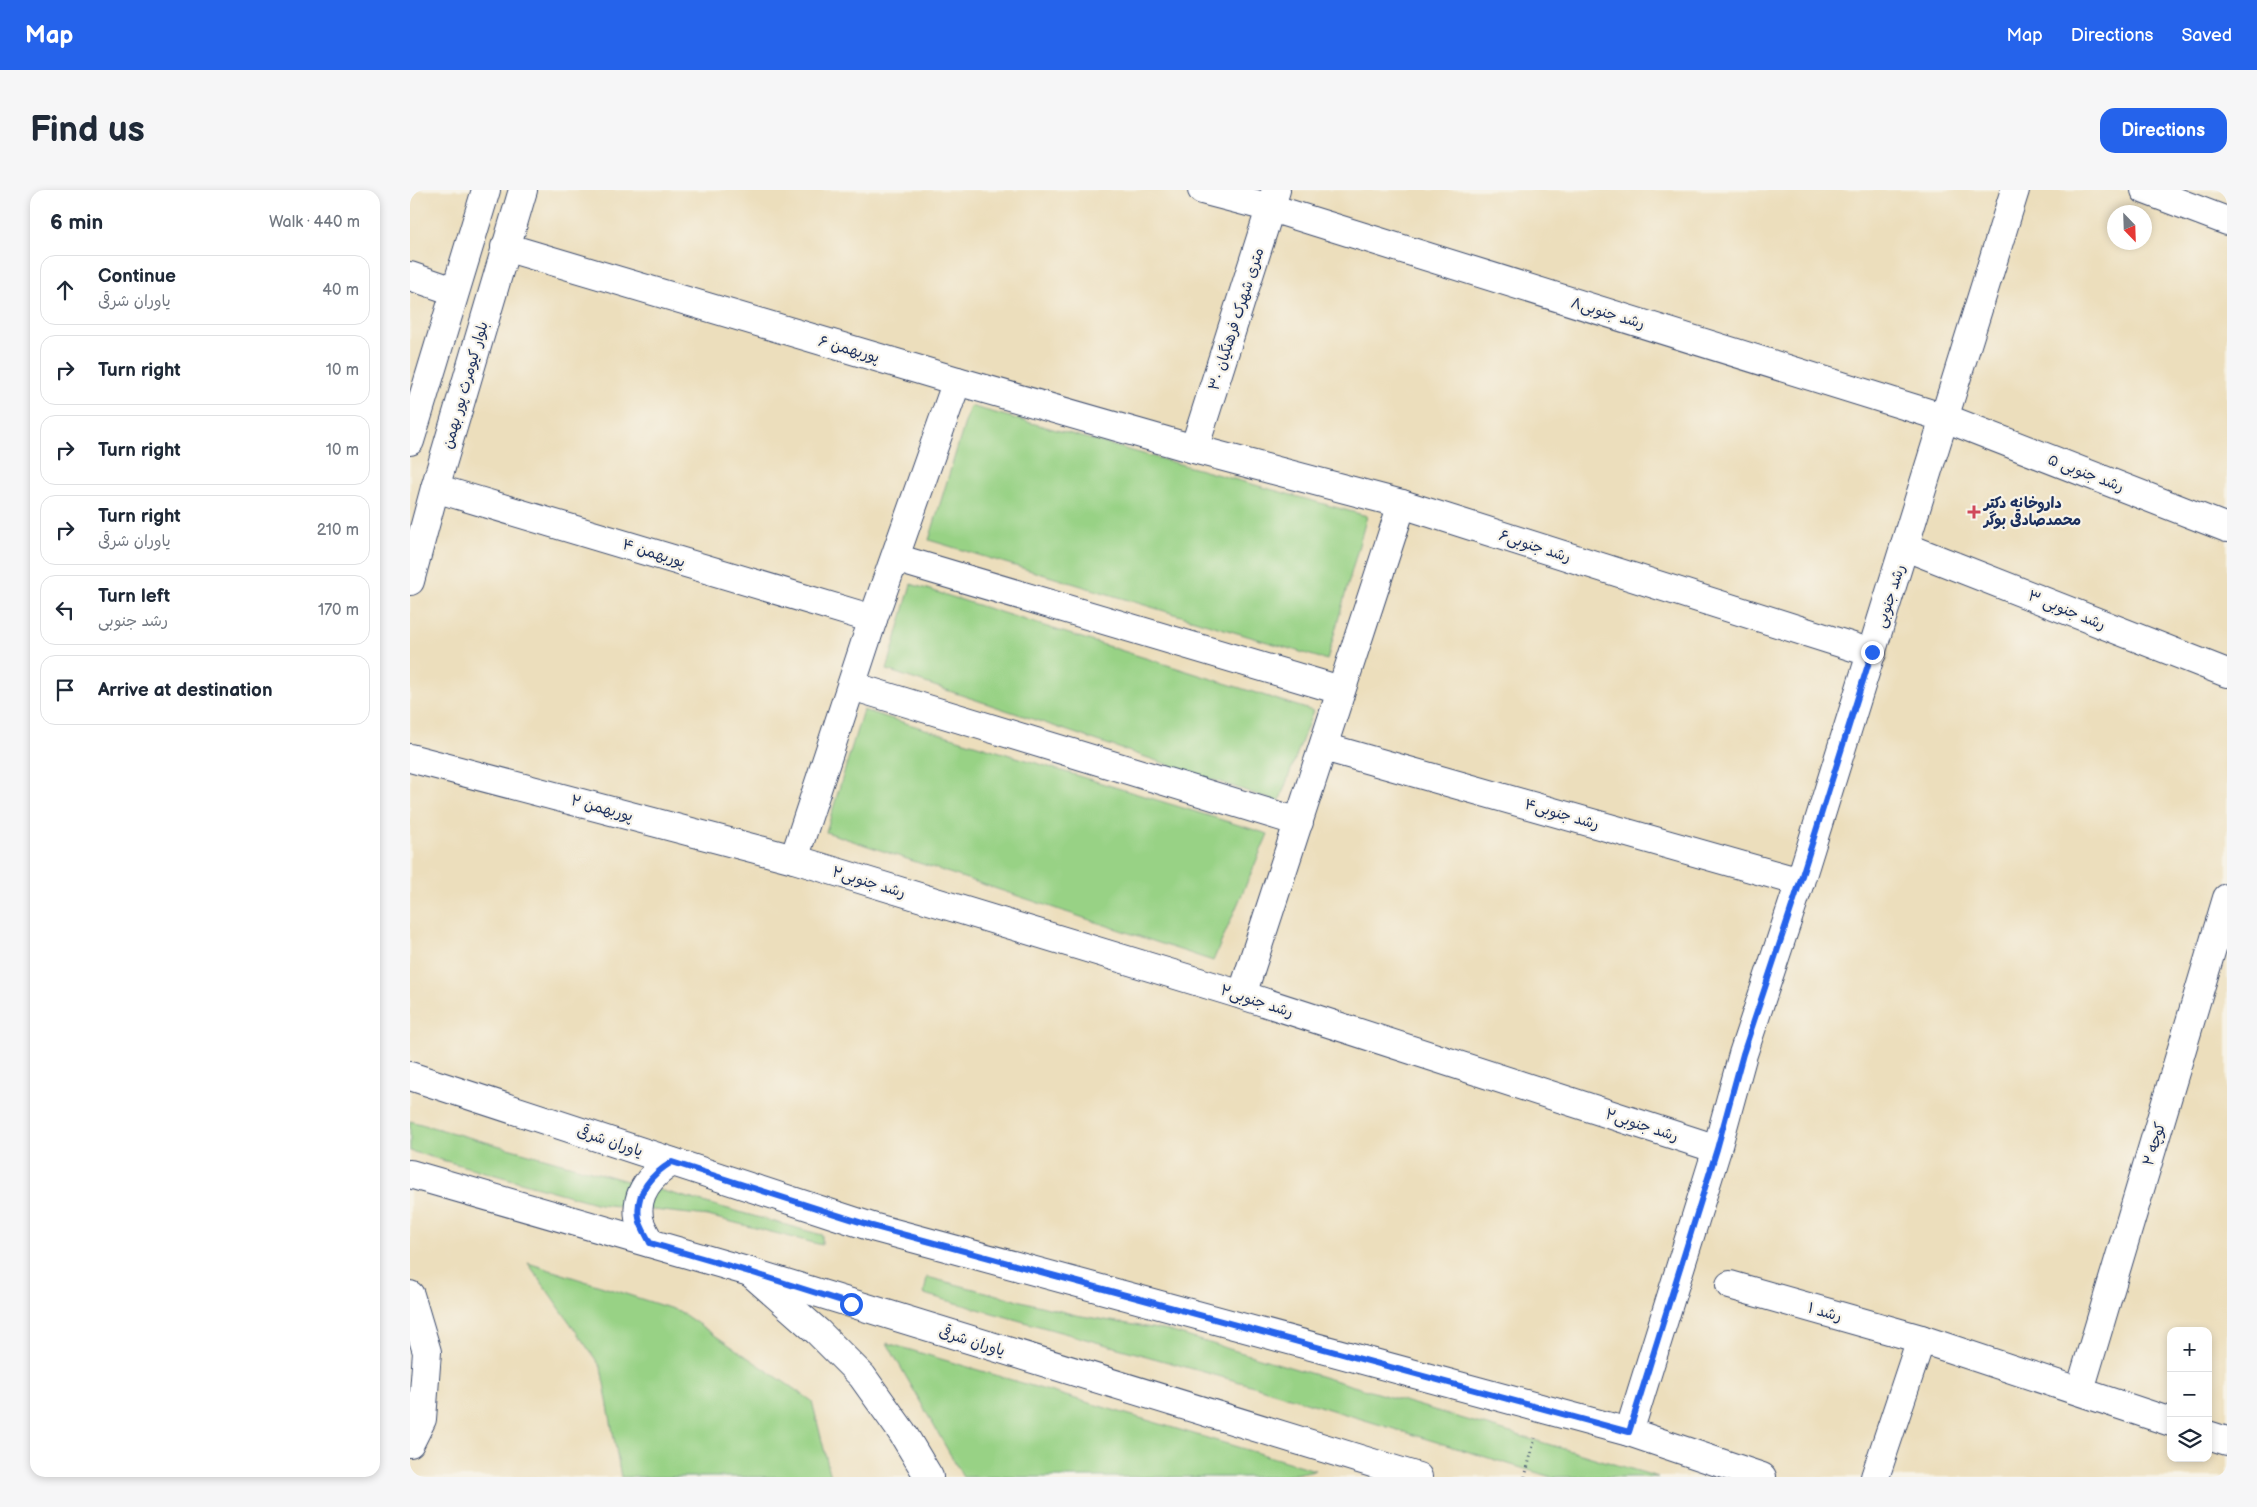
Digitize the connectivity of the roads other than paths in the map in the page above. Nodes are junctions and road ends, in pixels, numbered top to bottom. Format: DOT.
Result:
graph roads {
  1 [pos="486,190"];
  2 [pos="522,190"];
  3 [pos="1202,190"];
  4 [pos="2145,190"];
  5 [pos="2012,191"];
  6 [pos="1274,199"];
  7 [pos="2227,221"];
  8 [pos="504,248"];
  9 [pos="410,276"];
  10 [pos="454,291"];
  11 [pos="957,381"];
  12 [pos="1946,418"];
  13 [pos="410,441"];
  14 [pos="1194,448"];
  15 [pos="435,488"];
  16 [pos="1402,504"];
  17 [pos="2227,528"];
  18 [pos="1906,546"];
  19 [pos="895,558"];
  20 [pos="410,581"];
  21 [pos="873,619"];
  22 [pos="1872,652"];
  23 [pos="2227,674"];
  24 [pos="852,686"];
  25 [pos="1340,690"];
  26 [pos="1324,747"];
  27 [pos="410,758"];
  28 [pos="1299,822"];
  29 [pos="794,859"];
  30 [pos="1800,882"];
  31 [pos="2227,898"];
  32 [pos="1242,995"];
  33 [pos="410,1076"];
  34 [pos="1717,1149"];
  35 [pos="672,1162"];
  36 [pos="410,1174"];
  37 [pos="650,1243"];
  38 [pos="750,1272"];
  39 [pos="1730,1286"];
  40 [pos="410,1295"];
  41 [pos="1921,1339"];
  42 [pos="2080,1390"];
  43 [pos="2167,1421"];
  44 [pos="1629,1432"];
  45 [pos="2212,1435"];
  46 [pos="2227,1441"];
  47 [pos="410,1443"];
  48 [pos="929,1477"];
  49 [pos="1418,1477"];
  50 [pos="1762,1477"];
  51 [pos="1876,1477"];
  1 -- 10 [label="main road"];
  2 -- 8 [label="main road, بلوار کیومرث پور بهمن"];
  3 -- 6 [label="main road, رشد جنوبی۸"];
  4 -- 7 [label="main road"];
  5 -- 12 [label="main road, رشد جنوبی"];
  6 -- 12 [label="main road, رشد جنوبی۸"];
  6 -- 14 [label="main road, ۳۰ متری شهرک فرهنگیان"];
  8 -- 11 [label="main road, پوربهمن ۶"];
  8 -- 15 [label="main road, بلوار کیومرث پور بهمن"];
  9 -- 10 [label="main road"];
  10 -- 13 [label="main road"];
  11 -- 14 [label="main road, پوربهمن ۶"];
  11 -- 19 [label="main road"];
  12 -- 17 [label="main road, رشد جنوبی ۵"];
  12 -- 18 [label="main road, رشد جنوبی"];
  14 -- 16 [label="main road, رشد جنوبی۶"];
  15 -- 20 [label="main road, بلوار کیومرث پور بهمن"];
  15 -- 21 [label="main road, پوربهمن ۴"];
  16 -- 22 [label="main road, رشد جنوبی۶"];
  16 -- 25 [label="main road"];
  18 -- 22 [label="main road, رشد جنوبی"];
  18 -- 23 [label="main road, رشد جنوبی ۳"];
  19 -- 21 [label="main road"];
  19 -- 25 [label="main road"];
  21 -- 24 [label="main road"];
  22 -- 30 [label="main road, رشد جنوبی"];
  24 -- 28 [label="main road"];
  24 -- 29 [label="main road"];
  25 -- 26 [label="main road"];
  26 -- 28 [label="main road"];
  26 -- 30 [label="main road, رشد جنوبی۴"];
  27 -- 29 [label="main road, پوربهمن ۲"];
  28 -- 32 [label="main road"];
  29 -- 32 [label="main road, رشد جنوبی۲"];
  30 -- 34 [label="main road, رشد جنوبی"];
  31 -- 42 [label="main road, کوچه ۲"];
  32 -- 34 [label="main road, رشد جنوبی۲"];
  33 -- 35 [label="main road, یاوران شرقی"];
  34 -- 44 [label="main road, رشد جنوبی"];
  35 -- 37 [label="main road"];
  35 -- 44 [label="main road, یاوران شرقی"];
  36 -- 37 [label="main road, یاوران شرقی"];
  37 -- 38 [label="main road, یاوران شرقی"];
  38 -- 48 [label="main road"];
  38 -- 49 [label="main road, یاوران شرقی"];
  39 -- 41 [label="main road, رشد ۱"];
  40 -- 47 [label="main road"];
  41 -- 42 [label="main road, رشد ۱"];
  41 -- 51 [label="main road"];
  42 -- 43 [label="main road, رشد ۱"];
  44 -- 50 [label="main road, یاوران شرقی"];
  45 -- 46 [label="main road"];
}
